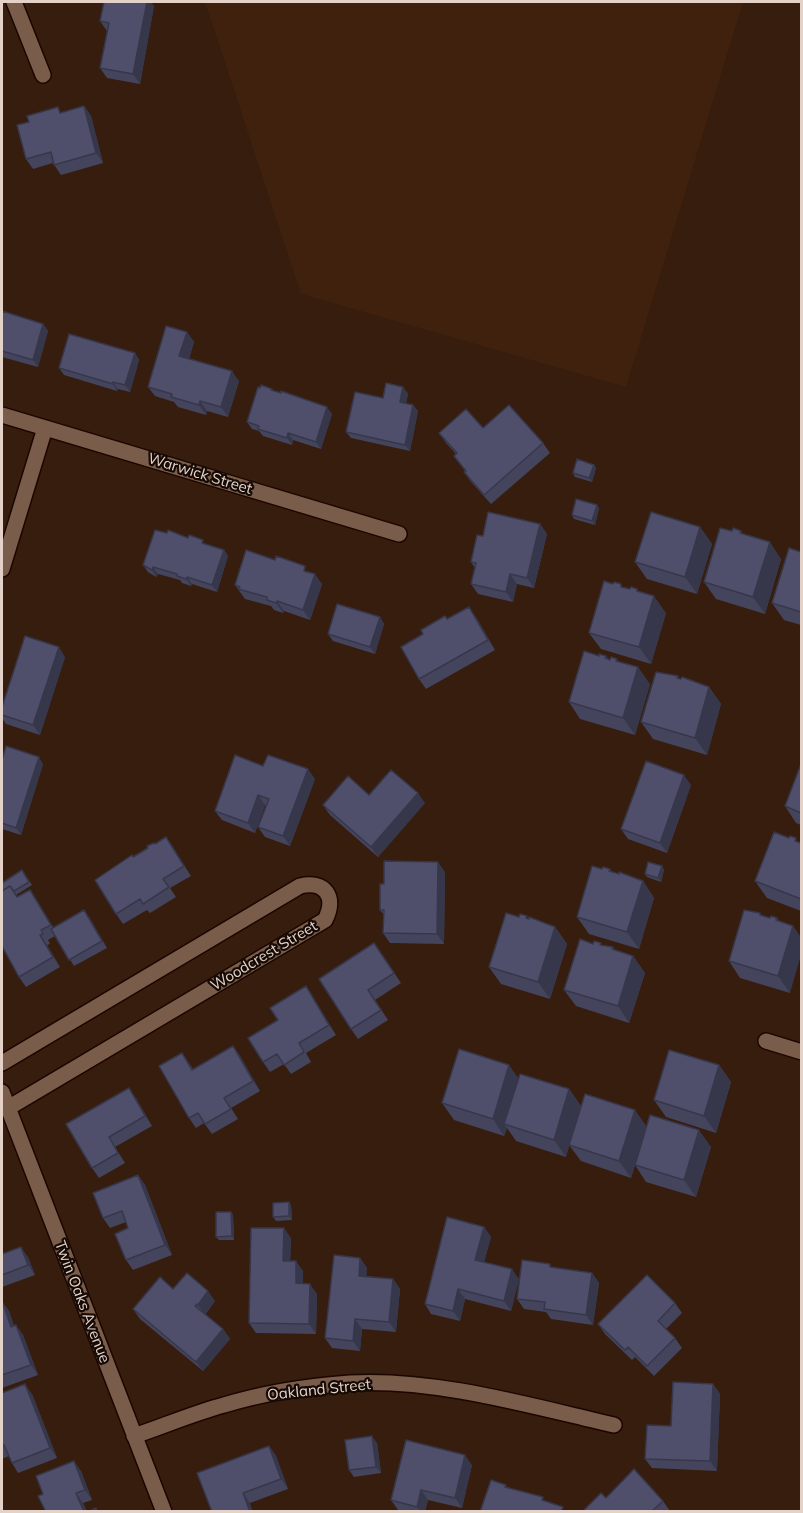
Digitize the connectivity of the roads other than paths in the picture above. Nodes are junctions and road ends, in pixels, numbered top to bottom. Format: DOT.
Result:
graph roads {
  1 [pos="14,2"];
  2 [pos="43,75"];
  3 [pos="2,415"];
  4 [pos="45,428"];
  5 [pos="399,534"];
  6 [pos="2,569"];
  7 [pos="766,1041"];
  8 [pos="801,1052"];
  9 [pos="2,1064"];
  10 [pos="2,1092"];
  11 [pos="8,1108"];
  12 [pos="614,1425"];
  13 [pos="134,1436"];
  14 [pos="164,1512"];
  1 -- 2 [label="street"];
  3 -- 4 [label="street, Warwick Street"];
  4 -- 5 [label="street, Warwick Street"];
  4 -- 6 [label="street"];
  7 -- 8 [label="street"];
  9 -- 11 [label="street, Woodcrest Street"];
  10 -- 11 [label="street, Twin Oaks Avenue"];
  11 -- 13 [label="street, Twin Oaks Avenue"];
  12 -- 13 [label="street, Oakland Street"];
  13 -- 14 [label="street, Twin Oaks Avenue"];
}
